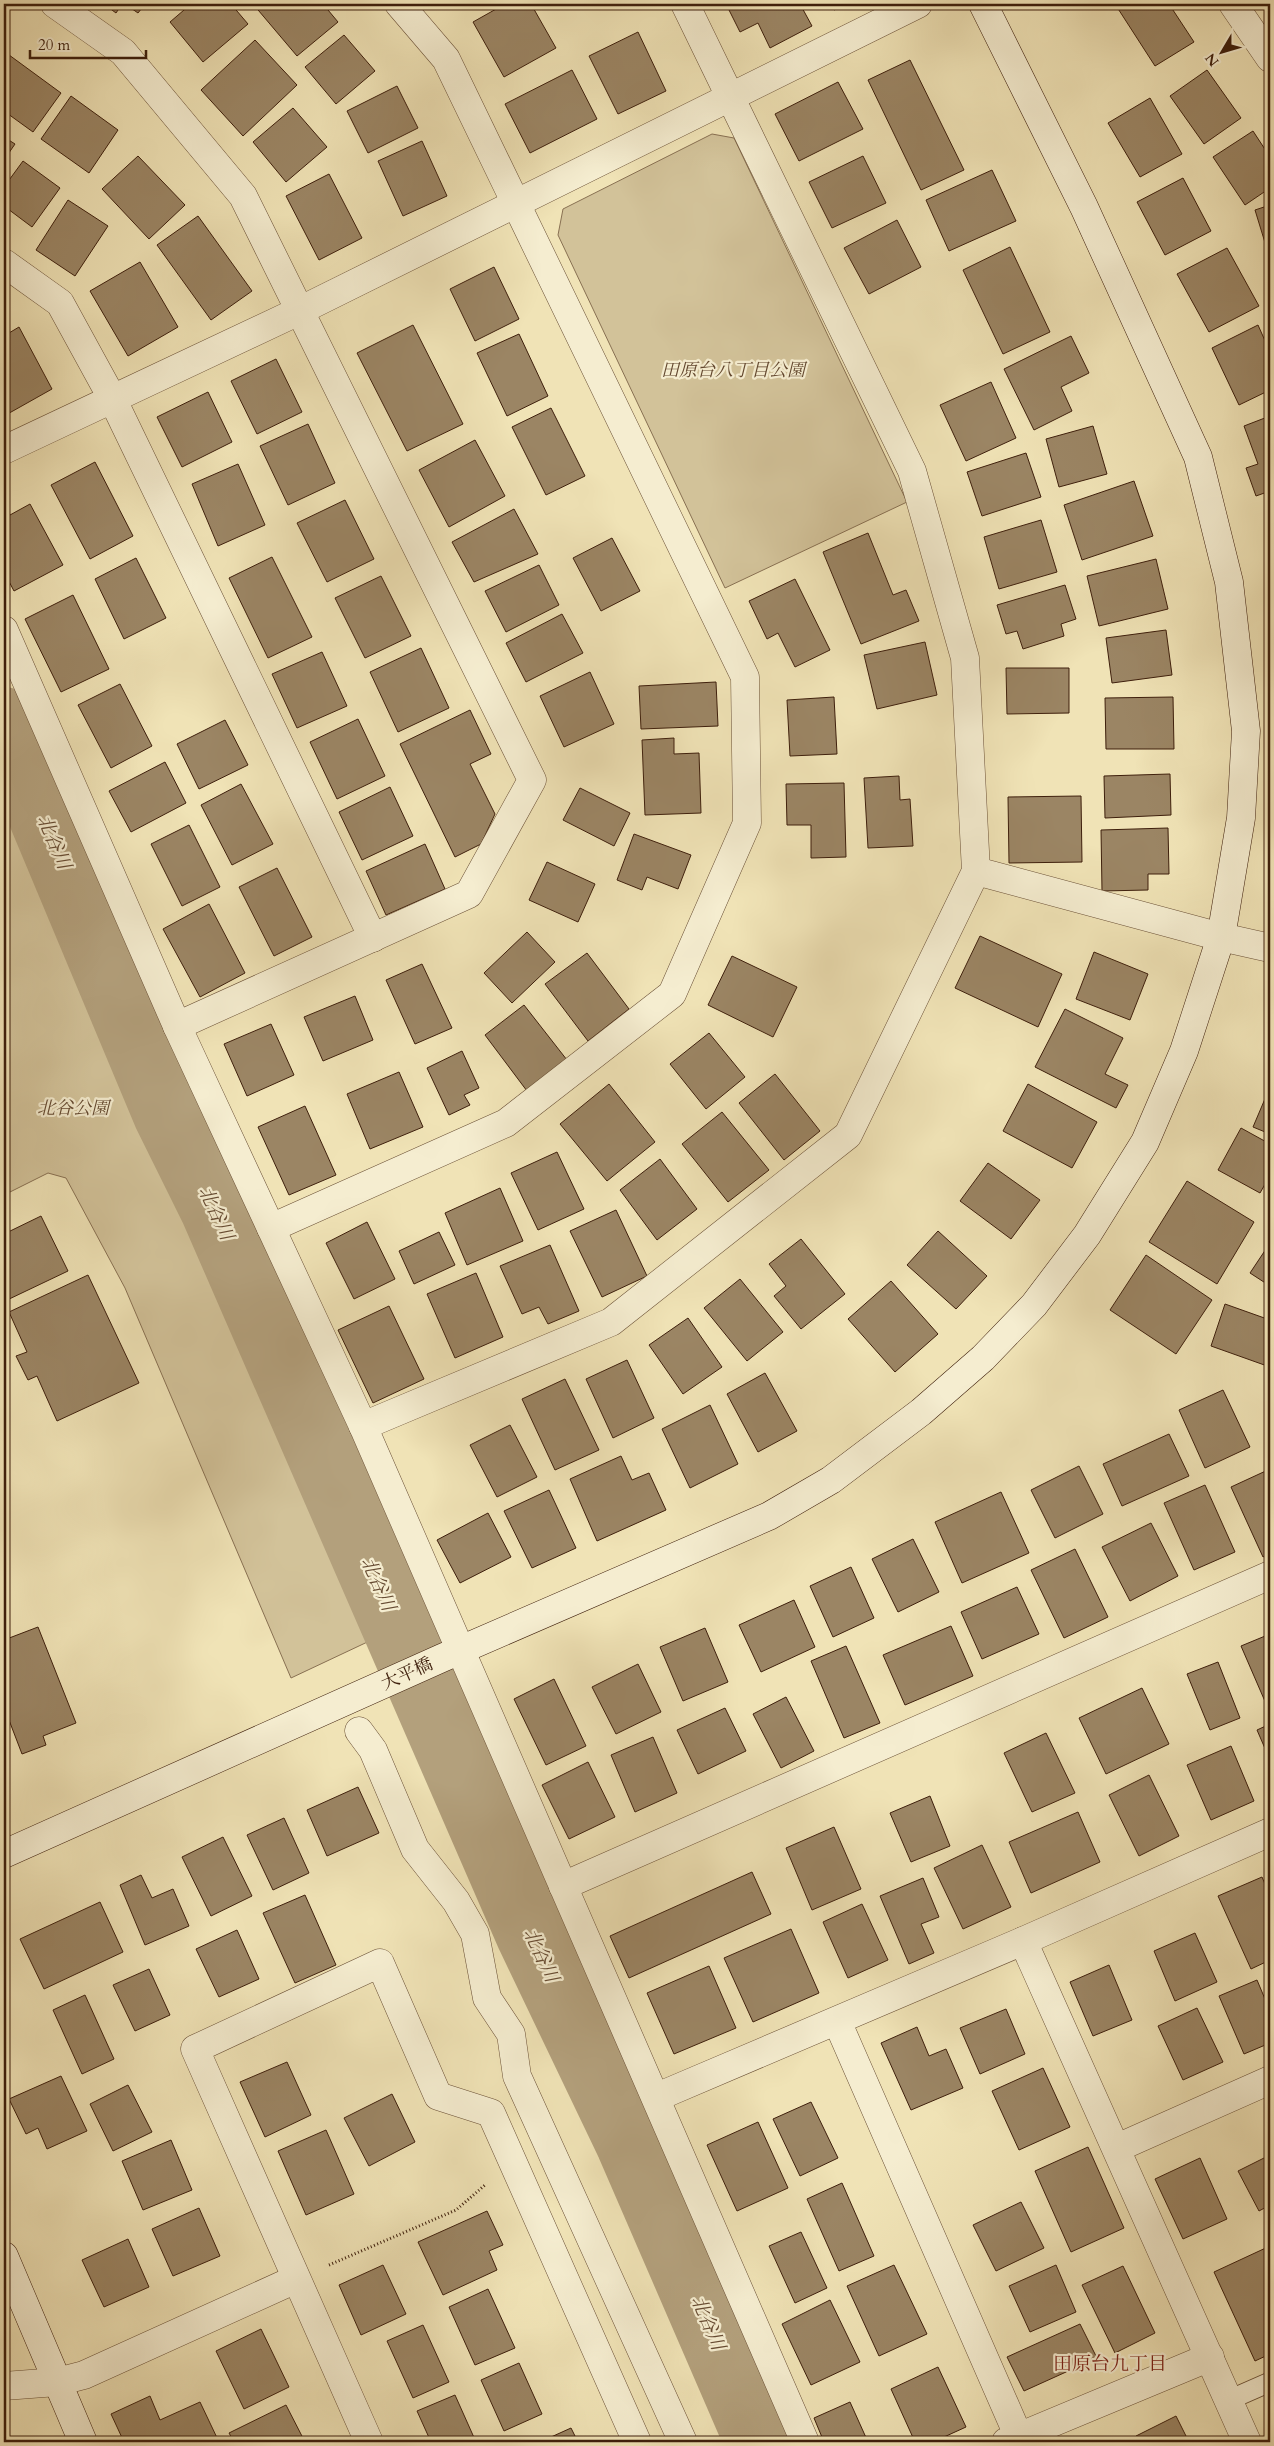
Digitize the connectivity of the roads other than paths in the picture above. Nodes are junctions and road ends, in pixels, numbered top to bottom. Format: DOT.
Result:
graph roads {
  1 [pos="55,4"];
  2 [pos="399,4"];
  3 [pos="685,4"];
  4 [pos="918,4"];
  5 [pos="983,4"];
  6 [pos="1233,4"];
  7 [pos="1270,58"];
  8 [pos="731,95"];
  9 [pos="515,202"];
  10 [pos="4,263"];
  11 [pos="299,311"];
  12 [pos="112,398"];
  13 [pos="4,450"];
  14 [pos="4,630"];
  15 [pos="976,871"];
  16 [pos="1221,937"];
  17 [pos="373,938"];
  18 [pos="1270,948"];
  19 [pos="178,1026"];
  20 [pos="271,1228"];
  21 [pos="363,1426"];
  22 [pos="1270,1576"];
  23 [pos="452,1654"];
  24 [pos="359,1731"];
  25 [pos="1270,1832"];
  26 [pos="4,1854"];
  27 [pos="563,1886"];
  28 [pos="1023,1941"];
  29 [pos="837,2022"];
  30 [pos="1270,2080"];
  31 [pos="657,2097"];
  32 [pos="1117,2148"];
  33 [pos="4,2256"];
  34 [pos="296,2279"];
  35 [pos="1210,2357"];
  36 [pos="57,2382"];
  37 [pos="1270,2382"];
  38 [pos="4,2386"];
  39 [pos="1229,2400"];
  40 [pos="1015,2440"];
  41 [pos="83,2442"];
  42 [pos="369,2442"];
  43 [pos="637,2442"];
  44 [pos="683,2442"];
  45 [pos="805,2442"];
  46 [pos="1247,2442"];
  1 -- 11 [label="street"];
  2 -- 9 [label="street"];
  3 -- 8 [label="street"];
  4 -- 8 [label="street"];
  5 -- 16 [label="street, 大平橋"];
  6 -- 7 [label="street"];
  8 -- 9 [label="street"];
  8 -- 15 [label="street"];
  9 -- 11 [label="street"];
  9 -- 20 [label="street"];
  10 -- 12 [label="street"];
  11 -- 12 [label="street"];
  11 -- 17 [label="street"];
  12 -- 13 [label="street"];
  12 -- 17 [label="street"];
  14 -- 19 [label="street"];
  15 -- 16 [label="street"];
  15 -- 21 [label="street"];
  16 -- 18 [label="street"];
  16 -- 23 [label="street, 大平橋"];
  17 -- 19 [label="street"];
  19 -- 20 [label="street"];
  20 -- 21 [label="street"];
  21 -- 23 [label="street"];
  22 -- 27 [label="street"];
  23 -- 26 [label="street, 大平橋"];
  23 -- 27 [label="street"];
  24 -- 44 [label="street"];
  25 -- 28 [label="street"];
  27 -- 31 [label="street"];
  28 -- 29 [label="street"];
  28 -- 32 [label="street"];
  29 -- 31 [label="street"];
  29 -- 40 [label="street"];
  30 -- 32 [label="street"];
  31 -- 45 [label="street"];
  32 -- 35 [label="street"];
  33 -- 36 [label="street"];
  34 -- 36 [label="street"];
  34 -- 42 [label="street"];
  34 -- 43 [label="street"];
  35 -- 39 [label="street"];
  35 -- 40 [label="street"];
  36 -- 38 [label="street"];
  36 -- 41 [label="street"];
  37 -- 39 [label="lane"];
  39 -- 46 [label="street"];
}
